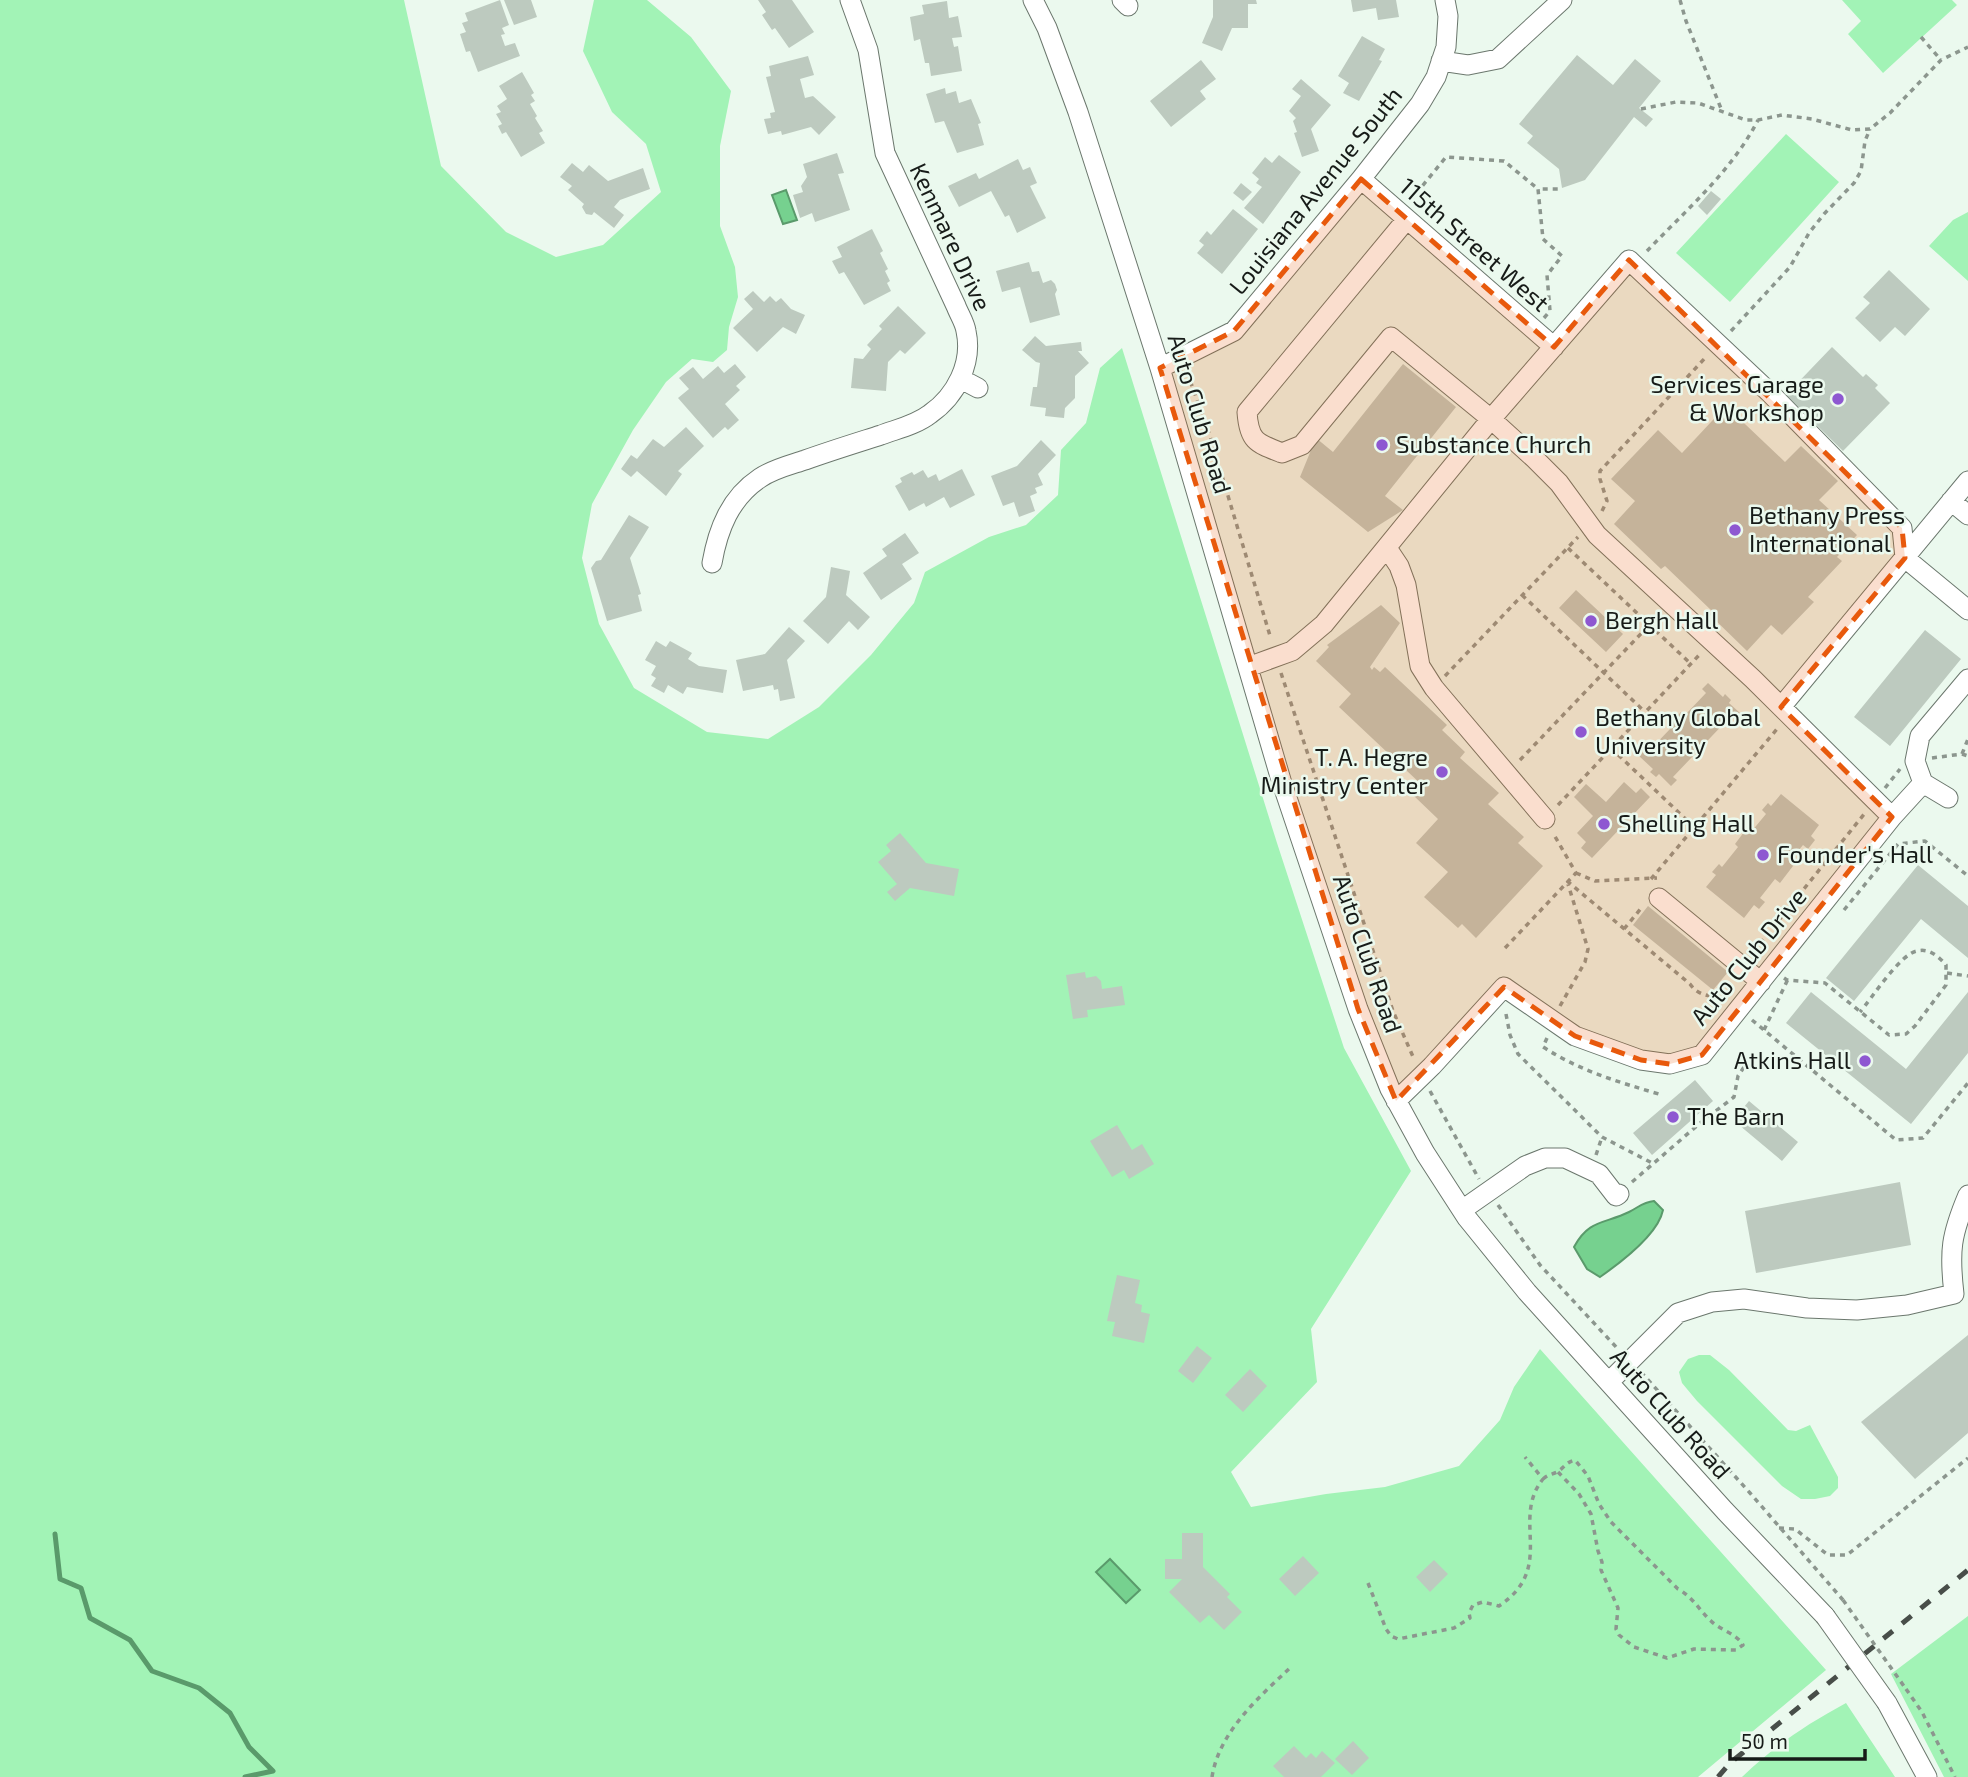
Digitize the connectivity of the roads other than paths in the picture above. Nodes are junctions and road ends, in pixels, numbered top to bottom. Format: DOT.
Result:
graph roads {
  1 [pos="850,0"];
  2 [pos="1033,0"];
  3 [pos="1445,0"];
  4 [pos="1562,0"];
  5 [pos="1441,61"];
  6 [pos="1361,180"];
  7 [pos="1403,216"];
  8 [pos="1554,348"];
  9 [pos="1160,368"];
  10 [pos="1491,419"];
  11 [pos="1968,481"];
  12 [pos="1951,501"];
  13 [pos="1968,515"];
  14 [pos="1387,548"];
  15 [pos="1905,558"];
  16 [pos="712,563"];
  17 [pos="1968,610"];
  18 [pos="1248,667"];
  19 [pos="1968,679"];
  20 [pos="1782,707"];
  21 [pos="1923,783"];
  22 [pos="1948,798"];
  23 [pos="1892,817"];
  24 [pos="1545,819"];
  25 [pos="1662,891"];
  26 [pos="1778,976"];
  27 [pos="1396,1101"];
  28 [pos="1619,1194"];
  29 [pos="1968,1195"];
  30 [pos="1462,1210"];
  31 [pos="1961,1290"];
  32 [pos="1609,1382"];
  33 [pos="1927,1777"];
  1 -- 16 [label="street, Kenmare Drive"];
  2 -- 9 [label="street, Auto Club Road"];
  3 -- 5 [label="street, Louisiana Avenue South"];
  4 -- 5 [label="street"];
  5 -- 6 [label="street, Louisiana Avenue South"];
  6 -- 7 [label="street, 115th Street West"];
  6 -- 9 [label="street, Louisiana Avenue South"];
  7 -- 8 [label="street, 115th Street West"];
  7 -- 10 [label="street"];
  8 -- 10 [label="street"];
  8 -- 15 [label="street"];
  9 -- 18 [label="street, Auto Club Road"];
  10 -- 14 [label="street"];
  10 -- 20 [label="street"];
  11 -- 12 [label="street"];
  12 -- 13 [label="street"];
  12 -- 15 [label="street"];
  14 -- 18 [label="street"];
  14 -- 24 [label="street"];
  15 -- 17 [label="street"];
  15 -- 20 [label="street"];
  18 -- 27 [label="street, Auto Club Road"];
  19 -- 21 [label="street"];
  20 -- 23 [label="street"];
  21 -- 22 [label="street"];
  21 -- 23 [label="street, Auto Club Drive"];
  23 -- 26 [label="street, Auto Club Drive"];
  25 -- 26 [label="street"];
  26 -- 27 [label="street, Auto Club Drive"];
  27 -- 30 [label="street, Auto Club Road"];
  28 -- 30 [label="street"];
  29 -- 31 [label="street"];
  30 -- 32 [label="street, Auto Club Road"];
  31 -- 32 [label="street"];
  32 -- 33 [label="street, Auto Club Road, bridge"];
}
